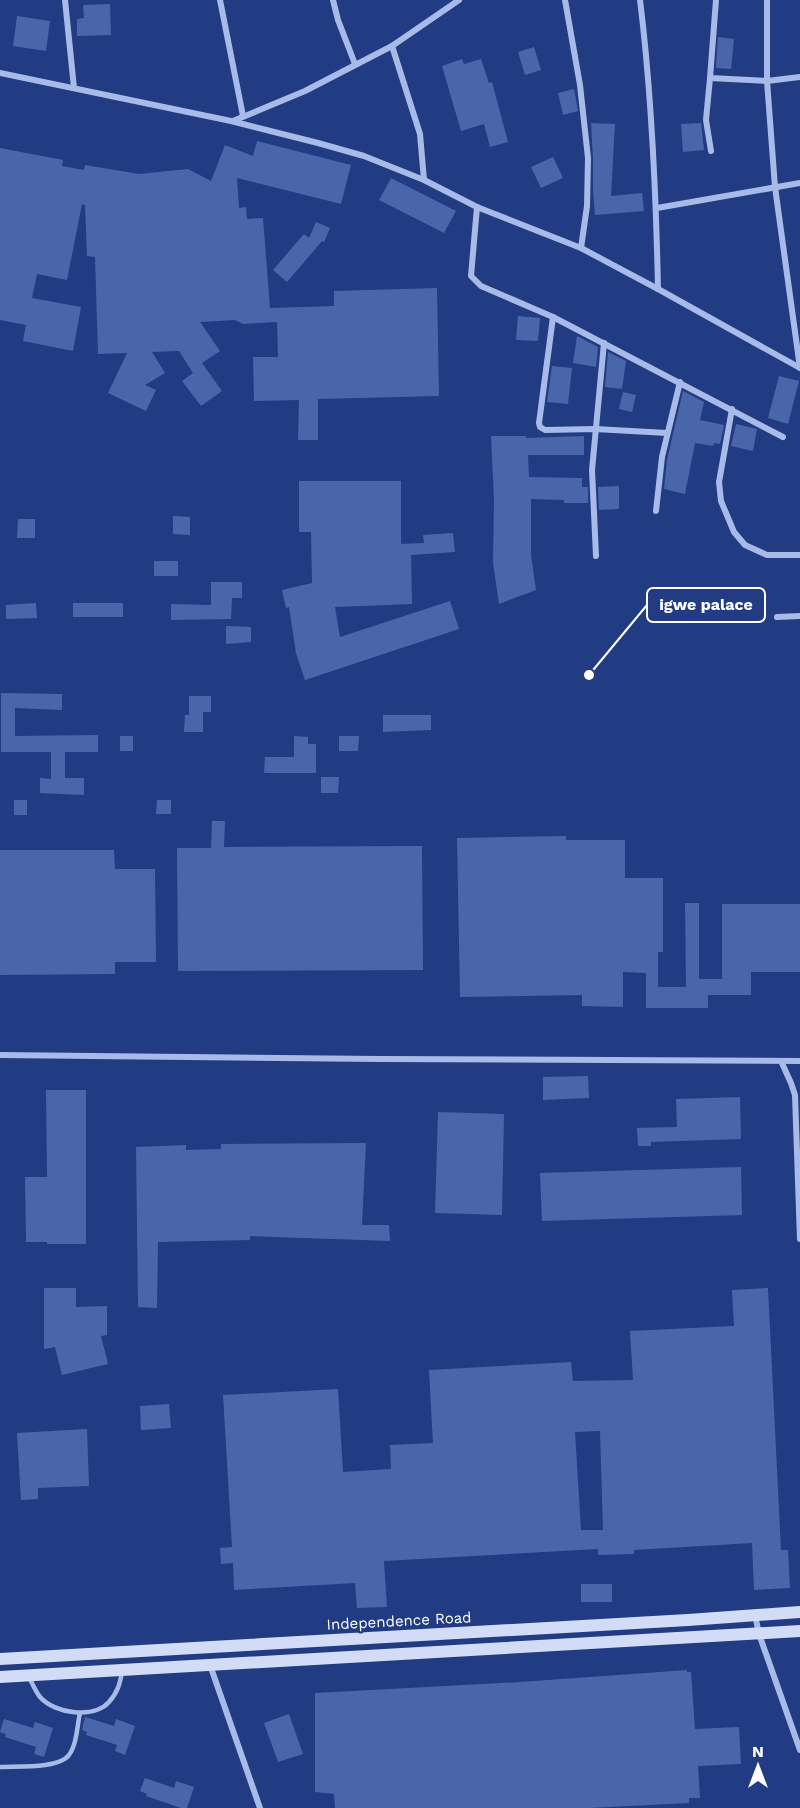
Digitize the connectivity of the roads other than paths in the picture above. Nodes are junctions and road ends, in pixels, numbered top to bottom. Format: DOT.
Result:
graph roads {
  1 [pos="65,0"];
  2 [pos="220,0"];
  3 [pos="333,0"];
  4 [pos="459,0"];
  5 [pos="566,0"];
  6 [pos="640,0"];
  7 [pos="717,0"];
  8 [pos="767,0"];
  9 [pos="392,46"];
  10 [pos="355,64"];
  11 [pos="0,73"];
  12 [pos="800,77"];
  13 [pos="710,78"];
  14 [pos="767,81"];
  15 [pos="74,88"];
  16 [pos="243,116"];
  17 [pos="231,121"];
  18 [pos="711,151"];
  19 [pos="424,180"];
  20 [pos="800,183"];
  21 [pos="775,187"];
  22 [pos="477,207"];
  23 [pos="657,208"];
  24 [pos="581,248"];
  25 [pos="658,288"];
  26 [pos="800,308"];
  27 [pos="792,310"];
  28 [pos="553,317"];
  29 [pos="604,343"];
  30 [pos="680,382"];
  31 [pos="732,410"];
  32 [pos="594,429"];
  33 [pos="667,433"];
  34 [pos="783,437"];
  35 [pos="656,511"];
  36 [pos="800,555"];
  37 [pos="596,556"];
  38 [pos="800,616"];
  39 [pos="777,617"];
  40 [pos="0,1054"];
  41 [pos="781,1061"];
  42 [pos="800,1061"];
  43 [pos="800,1213"];
  44 [pos="800,1239"];
  45 [pos="800,1612"];
  46 [pos="755,1615"];
  47 [pos="800,1631"];
  48 [pos="759,1634"];
  49 [pos="0,1659"];
  50 [pos="210,1664"];
  51 [pos="122,1669"];
  52 [pos="28,1675"];
  53 [pos="0,1677"];
  54 [pos="80,1713"];
  55 [pos="800,1750"];
  56 [pos="0,1767"];
  57 [pos="260,1808"];
  1 -- 15 [label="street"];
  2 -- 16 [label="street"];
  3 -- 10 [label="street"];
  4 -- 9 [label="street"];
  5 -- 24 [label="street"];
  6 -- 23 [label="street"];
  7 -- 13 [label="street"];
  8 -- 14 [label="street"];
  9 -- 10 [label="street"];
  9 -- 19 [label="street"];
  10 -- 16 [label="street"];
  11 -- 15 [label="street"];
  12 -- 14 [label="street"];
  13 -- 14 [label="street"];
  13 -- 18 [label="street"];
  14 -- 21 [label="street"];
  15 -- 17 [label="street"];
  16 -- 17 [label="street"];
  17 -- 19 [label="street"];
  19 -- 22 [label="street"];
  20 -- 21 [label="street"];
  21 -- 23 [label="street"];
  21 -- 27 [label="street"];
  22 -- 24 [label="street"];
  22 -- 28 [label="street"];
  23 -- 25 [label="street"];
  24 -- 25 [label="street"];
  25 -- 27 [label="street"];
  26 -- 27 [label="street"];
  28 -- 29 [label="street"];
  28 -- 32 [label="street"];
  29 -- 30 [label="street"];
  29 -- 32 [label="street"];
  30 -- 31 [label="street"];
  30 -- 33 [label="street"];
  31 -- 34 [label="street"];
  31 -- 36 [label="street"];
  32 -- 33 [label="street"];
  32 -- 37 [label="street"];
  33 -- 35 [label="street"];
  38 -- 39 [label="street"];
  40 -- 41 [label="street"];
  41 -- 42 [label="street"];
  41 -- 43 [label="street"];
  43 -- 44 [label="street"];
  45 -- 46 [label="main road, Independence Road"];
  46 -- 48 [label="street"];
  46 -- 49 [label="main road, Independence Road"];
  47 -- 48 [label="main road"];
  48 -- 50 [label="main road"];
  48 -- 55 [label="street"];
  50 -- 51 [label="main road"];
  50 -- 57 [label="street"];
  51 -- 52 [label="main road"];
  51 -- 54 [label="lane"];
  52 -- 53 [label="main road"];
  52 -- 54 [label="lane"];
  54 -- 56 [label="lane"];
}
